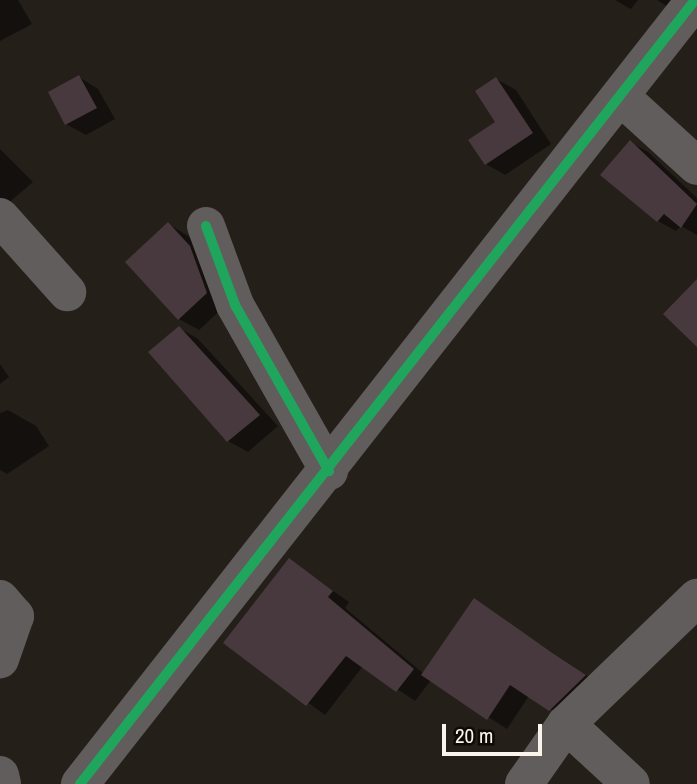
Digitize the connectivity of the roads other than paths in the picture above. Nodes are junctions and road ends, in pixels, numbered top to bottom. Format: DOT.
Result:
graph roads {
  1 [pos="695,0"];
  2 [pos="620,96"];
  3 [pos="697,166"];
  4 [pos="0,217"];
  5 [pos="206,226"];
  6 [pos="67,292"];
  7 [pos="329,471"];
  8 [pos="697,598"];
  9 [pos="0,599"];
  10 [pos="0,659"];
  11 [pos="566,724"];
  12 [pos="0,775"];
  13 [pos="2,784"];
  14 [pos="80,784"];
  15 [pos="524,784"];
  16 [pos="631,784"];
  1 -- 2 [label="street"];
  2 -- 3 [label="street"];
  2 -- 7 [label="street"];
  4 -- 6 [label="street"];
  5 -- 7 [label="street"];
  7 -- 14 [label="street"];
  8 -- 11 [label="street"];
  9 -- 10 [label="street"];
  11 -- 15 [label="street"];
  11 -- 16 [label="street"];
  12 -- 13 [label="street"];
}
